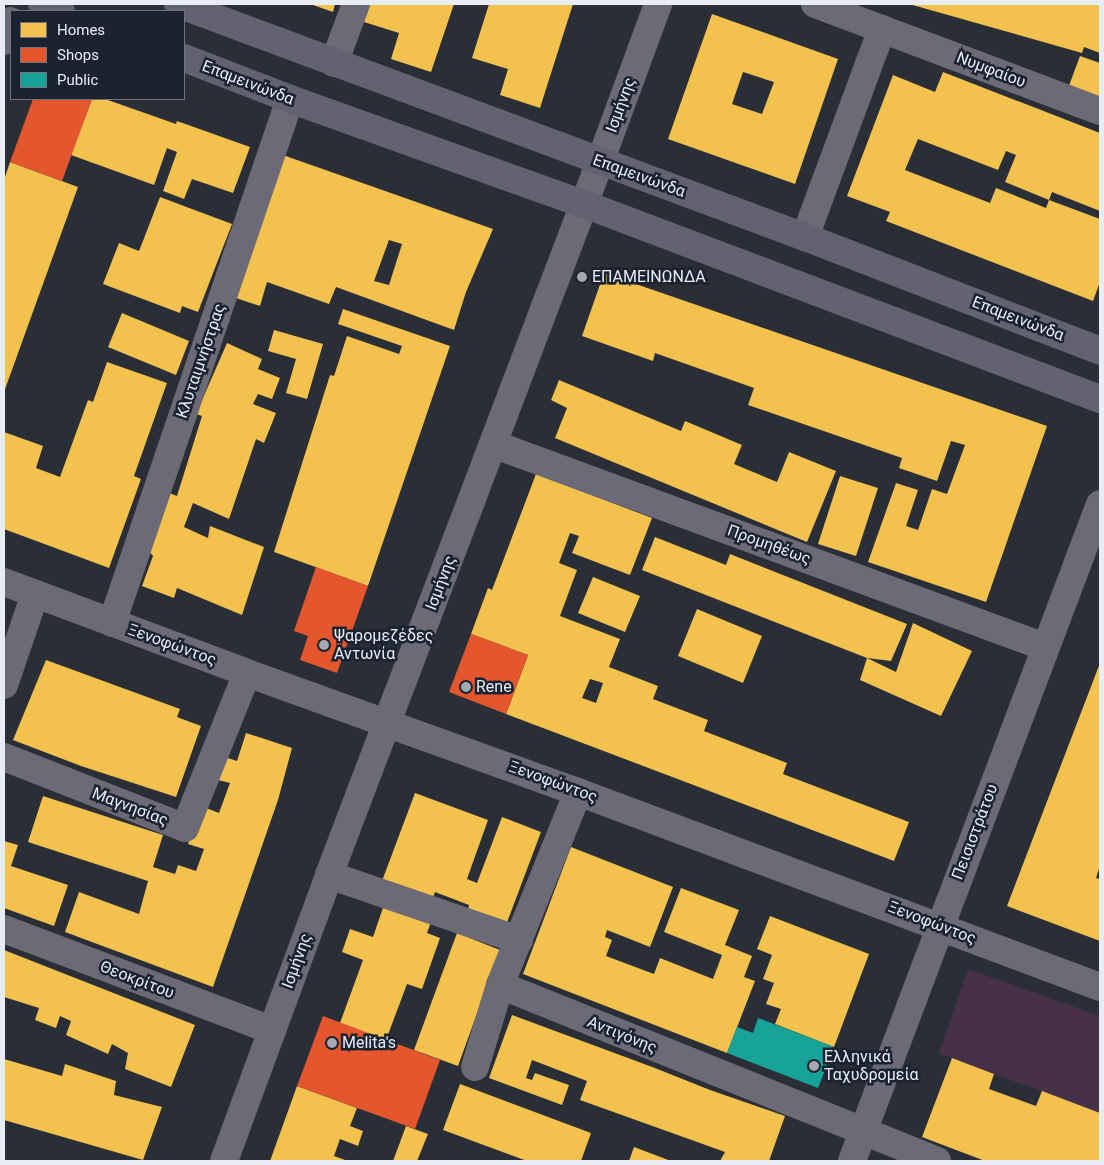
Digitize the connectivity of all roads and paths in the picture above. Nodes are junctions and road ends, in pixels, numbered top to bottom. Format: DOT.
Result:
graph roads {
  1 [pos="42,4"];
  2 [pos="178,4"];
  3 [pos="356,4"];
  4 [pos="658,4"];
  5 [pos="815,4"];
  6 [pos="58,10"];
  7 [pos="10,24"];
  8 [pos="882,29"];
  9 [pos="4,41"];
  10 [pos="185,58"];
  11 [pos="334,63"];
  12 [pos="290,99"];
  13 [pos="1100,111"];
  14 [pos="600,162"];
  15 [pos="584,204"];
  16 [pos="805,237"];
  17 [pos="1100,351"];
  18 [pos="1100,399"];
  19 [pos="493,444"];
  20 [pos="1100,504"];
  21 [pos="4,582"];
  22 [pos="36,594"];
  23 [pos="112,622"];
  24 [pos="1045,647"];
  25 [pos="247,673"];
  26 [pos="4,685"];
  27 [pos="388,722"];
  28 [pos="4,757"];
  29 [pos="578,792"];
  30 [pos="329,875"];
  31 [pos="940,926"];
  32 [pos="4,929"];
  33 [pos="519,940"];
  34 [pos="500,985"];
  35 [pos="1100,987"];
  36 [pos="271,1030"];
  37 [pos="475,1067"];
  38 [pos="862,1133"];
  39 [pos="224,1161"];
  40 [pos="852,1161"];
  41 [pos="937,1161"];
  1 -- 6 [label="main road"];
  2 -- 11 [label="main road, Επαμεινώνδα"];
  3 -- 11 [label="street"];
  4 -- 14 [label="street, Ισμήνης"];
  5 -- 8 [label="street, Νυμφαίου"];
  7 -- 9 [label="street"];
  8 -- 13 [label="street, Νυμφαίου"];
  8 -- 16 [label="street"];
  10 -- 12 [label="main road, Επαμεινώνδα"];
  11 -- 14 [label="main road, Επαμεινώνδα"];
  12 -- 15 [label="main road, Επαμεινώνδα"];
  12 -- 23 [label="street, Κλυταιμνήστρας"];
  14 -- 15 [label="street, Ισμήνης"];
  14 -- 16 [label="main road, Επαμεινώνδα"];
  15 -- 18 [label="main road, Επαμεινώνδα"];
  15 -- 19 [label="street, Ισμήνης"];
  16 -- 17 [label="main road, Επαμεινώνδα"];
  19 -- 24 [label="street, Προμηθέως"];
  19 -- 27 [label="street, Ισμήνης"];
  20 -- 24 [label="street, Πεισιστράτου"];
  21 -- 22 [label="street, Ξενοφώντος"];
  22 -- 23 [label="street, Ξενοφώντος"];
  22 -- 26 [label="street"];
  23 -- 25 [label="street, Ξενοφώντος"];
  24 -- 31 [label="street, Πεισιστράτου"];
  25 -- 27 [label="street, Ξενοφώντος"];
  25 -- 28 [label="street, Μαγνησίας"];
  27 -- 29 [label="street, Ξενοφώντος"];
  27 -- 30 [label="street, Ισμήνης"];
  29 -- 31 [label="street, Ξενοφώντος"];
  29 -- 33 [label="street"];
  30 -- 33 [label="street"];
  30 -- 36 [label="street, Ισμήνης"];
  31 -- 35 [label="street, Ξενοφώντος"];
  31 -- 38 [label="street, Πεισιστράτου"];
  32 -- 36 [label="street, Θεοκρίτου"];
  33 -- 34 [label="street"];
  34 -- 37 [label="street"];
  34 -- 38 [label="street, Αντιγόνης"];
  36 -- 39 [label="street, Ισμήνης"];
  38 -- 40 [label="street, Πεισιστράτου"];
  38 -- 41 [label="street, Αντιγόνης"];
}
